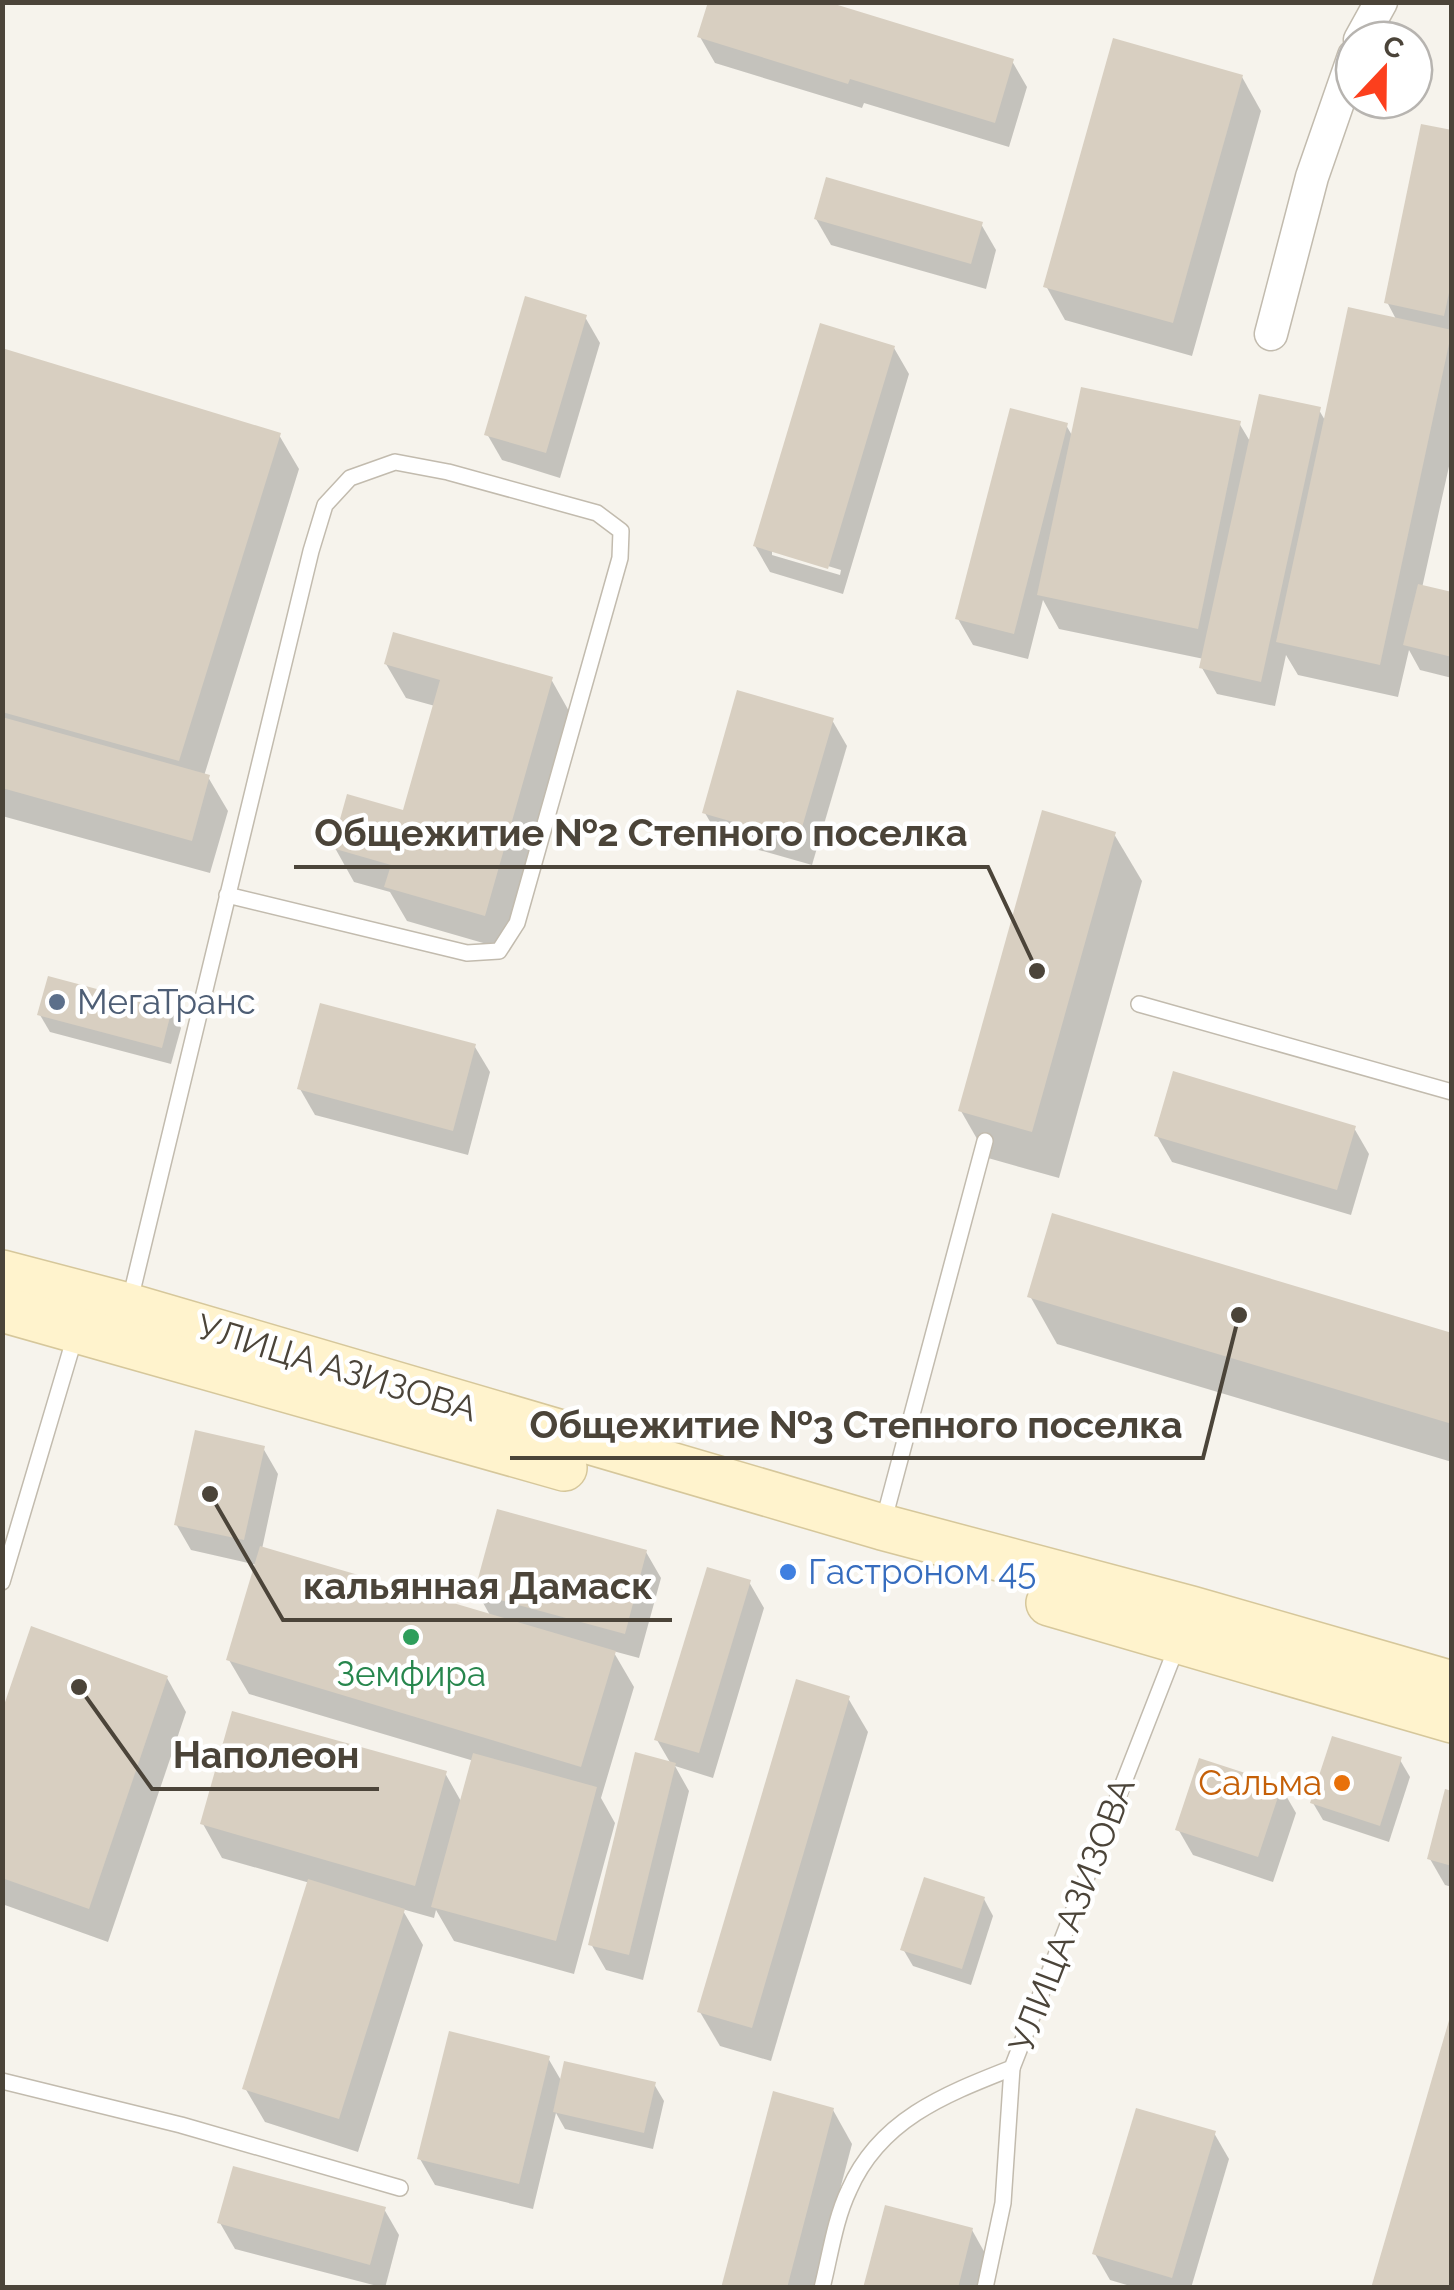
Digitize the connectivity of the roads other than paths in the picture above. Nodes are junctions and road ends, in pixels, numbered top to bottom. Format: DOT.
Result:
graph roads {
  1 [pos="1334,114"];
  2 [pos="1271,334"];
  3 [pos="227,895"];
  4 [pos="1138,1004"];
  5 [pos="1452,1092"];
  6 [pos="985,1141"];
  7 [pos="2,1273"];
  8 [pos="2,1309"];
  9 [pos="97,1310"];
  10 [pos="882,1527"];
  11 [pos="2,1582"];
  12 [pos="1185,1624"];
  13 [pos="1452,1684"];
  14 [pos="1452,1720"];
  15 [pos="1012,2068"];
  16 [pos="2,2081"];
  17 [pos="400,2188"];
  18 [pos="822,2288"];
  19 [pos="985,2288"];
  1 -- 2 [label="street"];
  3 -- 3 [label="lane"];
  3 -- 9 [label="lane"];
  4 -- 5 [label="lane"];
  6 -- 10 [label="lane"];
  7 -- 9 [label="main road, УЛИЦА АЗИЗОВА"];
  8 -- 9 [label="main road, УЛИЦА АЗИЗОВА"];
  9 -- 10 [label="main road, УЛИЦА АЗИЗОВА"];
  9 -- 11 [label="lane"];
  9 -- 12 [label="main road, УЛИЦА АЗИЗОВА"];
  10 -- 12 [label="main road, УЛИЦА АЗИЗОВА"];
  12 -- 13 [label="main road, УЛИЦА АЗИЗОВА"];
  12 -- 14 [label="main road, УЛИЦА АЗИЗОВА"];
  12 -- 15 [label="lane, УЛИЦА АЗИЗОВА"];
  15 -- 18 [label="lane, УЛИЦА АЗИЗОВА"];
  15 -- 19 [label="lane"];
  16 -- 17 [label="lane"];
}
